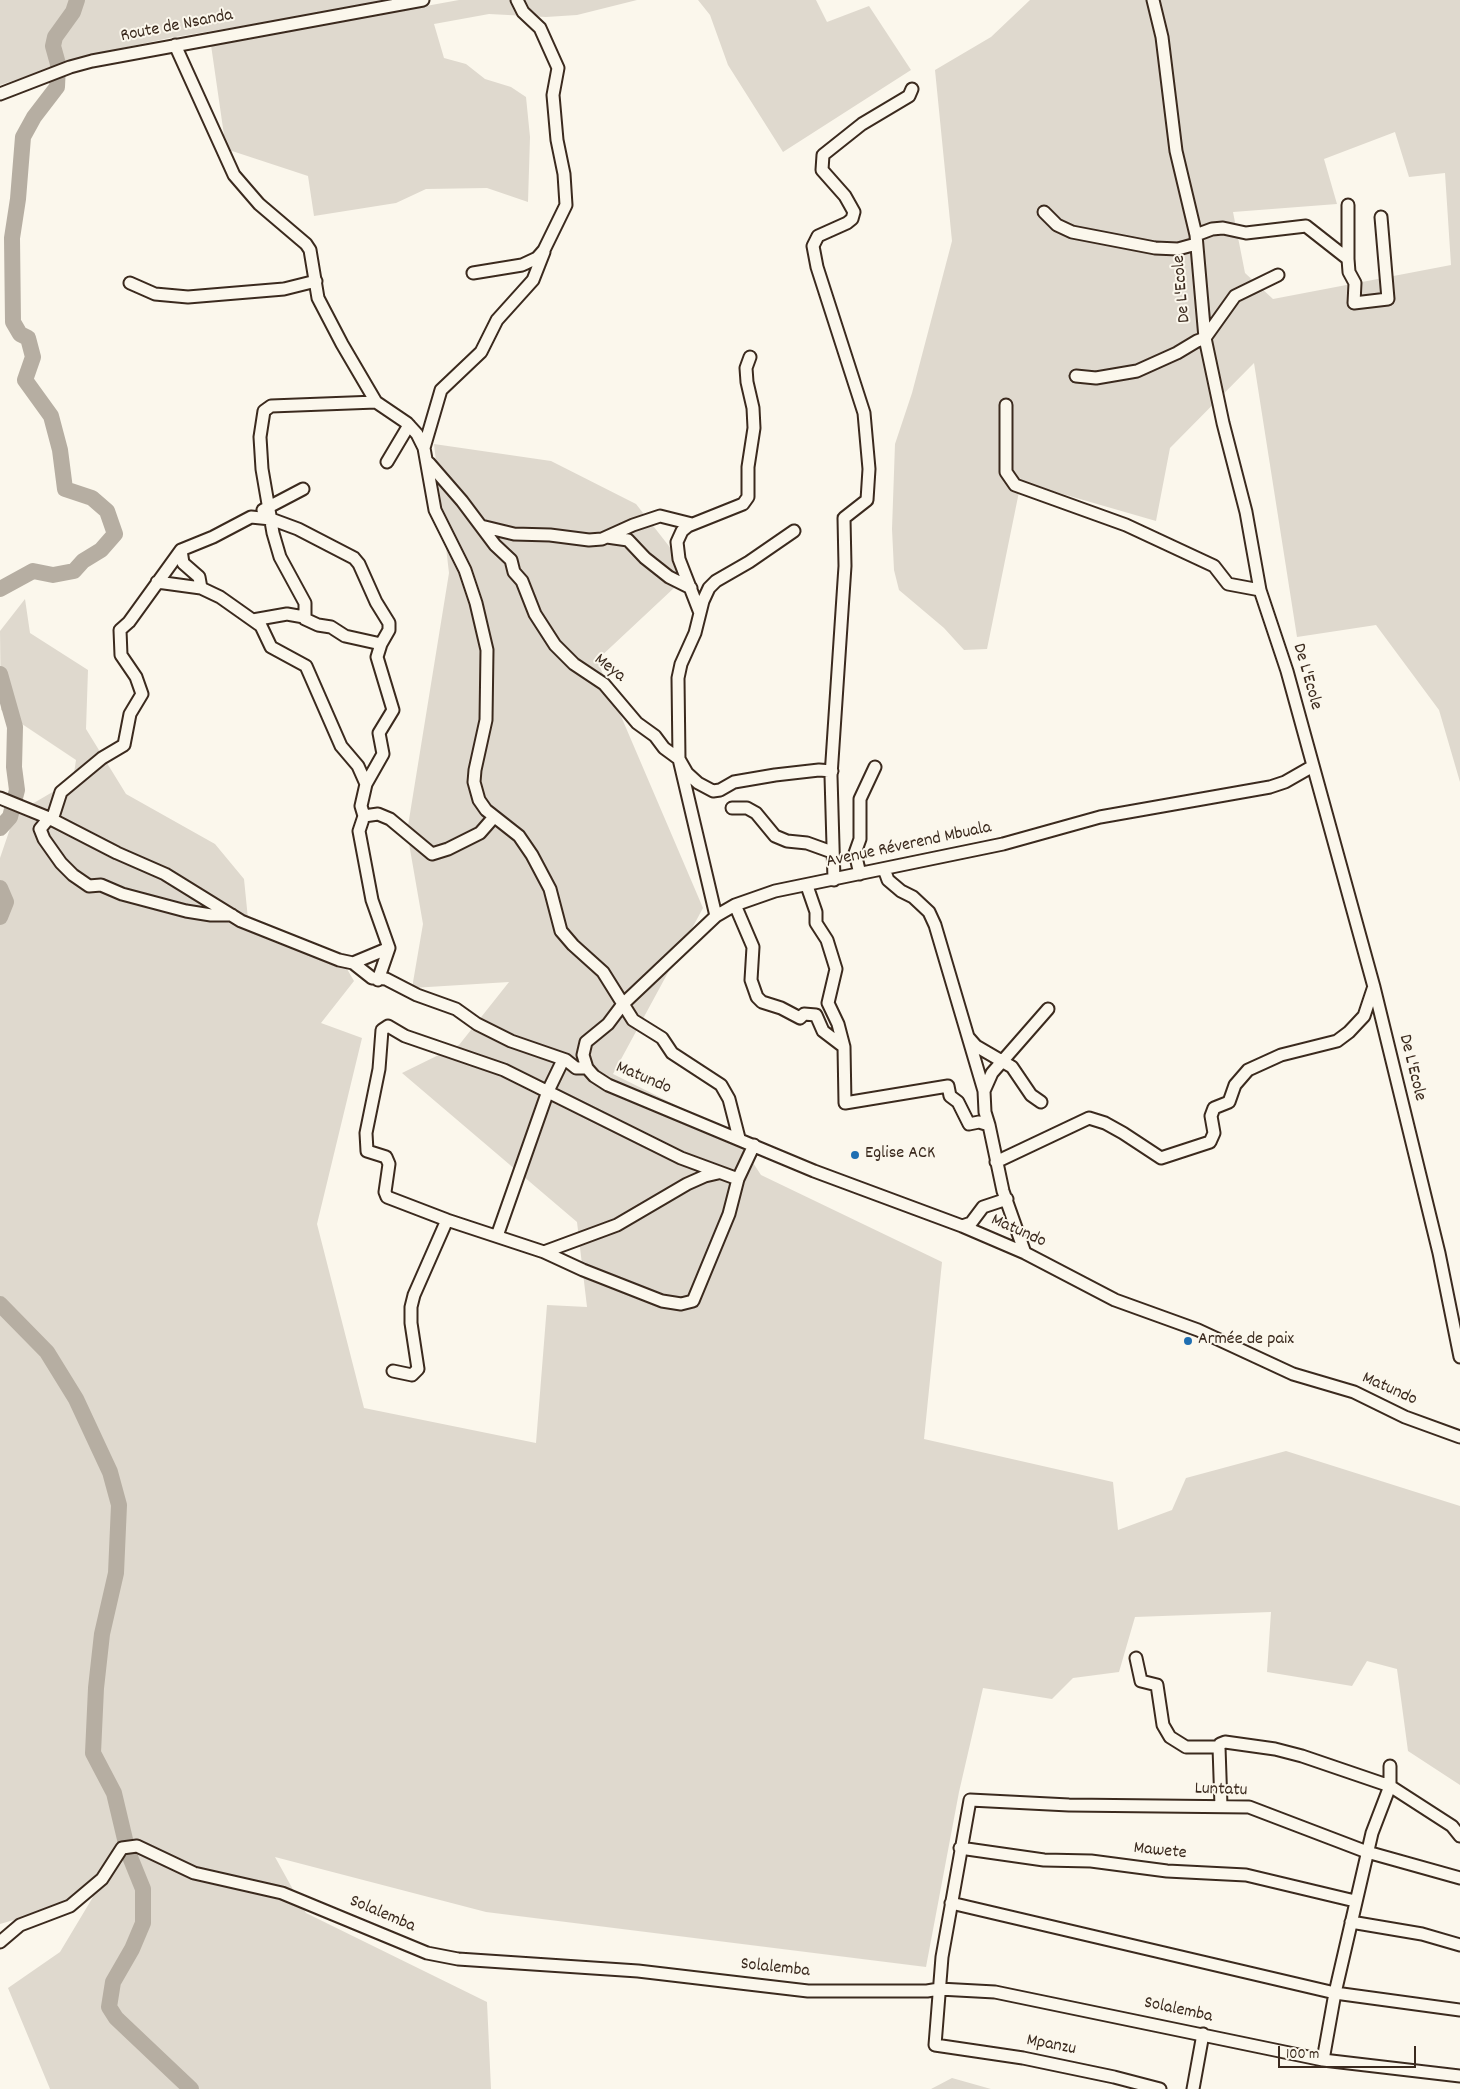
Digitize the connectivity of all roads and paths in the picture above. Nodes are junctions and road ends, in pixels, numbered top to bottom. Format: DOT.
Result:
graph roads {
  1 [pos="423,0"];
  2 [pos="516,0"];
  3 [pos="1153,0"];
  4 [pos="175,44"];
  5 [pos="912,89"];
  6 [pos="0,94"];
  7 [pos="1348,205"];
  8 [pos="1044,212"];
  9 [pos="1380,217"];
  10 [pos="1196,239"];
  11 [pos="544,250"];
  12 [pos="1348,259"];
  13 [pos="473,273"];
  14 [pos="1278,275"];
  15 [pos="316,281"];
  16 [pos="130,283"];
  17 [pos="1205,338"];
  18 [pos="750,357"];
  19 [pos="1076,376"];
  20 [pos="376,402"];
  21 [pos="1006,405"];
  22 [pos="409,425"];
  23 [pos="424,448"];
  24 [pos="387,462"];
  25 [pos="428,463"];
  26 [pos="304,490"];
  27 [pos="270,507"];
  28 [pos="251,517"];
  29 [pos="271,519"];
  30 [pos="692,524"];
  31 [pos="481,526"];
  32 [pos="794,531"];
  33 [pos="607,537"];
  34 [pos="181,550"];
  35 [pos="157,582"];
  36 [pos="201,588"];
  37 [pos="691,588"];
  38 [pos="1260,590"];
  39 [pos="701,614"];
  40 [pos="304,617"];
  41 [pos="253,620"];
  42 [pos="381,644"];
  43 [pos="678,760"];
  44 [pos="1313,766"];
  45 [pos="875,767"];
  46 [pos="832,771"];
  47 [pos="366,784"];
  48 [pos="9,803"];
  49 [pos="732,808"];
  50 [pos="364,816"];
  51 [pos="494,817"];
  52 [pos="50,819"];
  53 [pos="832,852"];
  54 [pos="884,869"];
  55 [pos="860,874"];
  56 [pos="834,880"];
  57 [pos="807,886"];
  58 [pos="735,905"];
  59 [pos="232,915"];
  60 [pos="716,916"];
  61 [pos="389,948"];
  62 [pos="353,963"];
  63 [pos="378,980"];
  64 [pos="1374,987"];
  65 [pos="623,1004"];
  66 [pos="1048,1009"];
  67 [pos="969,1038"];
  68 [pos="844,1047"];
  69 [pos="583,1048"];
  70 [pos="565,1060"];
  71 [pos="1002,1061"];
  72 [pos="588,1068"];
  73 [pos="548,1091"];
  74 [pos="984,1091"];
  75 [pos="1040,1102"];
  76 [pos="989,1125"];
  77 [pos="739,1138"];
  78 [pos="754,1145"];
  79 [pos="996,1162"];
  80 [pos="720,1173"];
  81 [pos="738,1179"];
  82 [pos="1006,1199"];
  83 [pos="447,1220"];
  84 [pos="962,1226"];
  85 [pos="497,1236"];
  86 [pos="544,1252"];
  87 [pos="1025,1253"];
  88 [pos="1460,1356"];
  89 [pos="393,1371"];
  90 [pos="1460,1437"];
  91 [pos="1136,1658"];
  92 [pos="1219,1747"];
  93 [pos="1390,1766"];
  94 [pos="1390,1786"];
  95 [pos="1221,1806"];
  96 [pos="1460,1836"];
  97 [pos="960,1848"];
  98 [pos="1367,1852"];
  99 [pos="1460,1878"];
  100 [pos="1355,1901"];
  101 [pos="951,1903"];
  102 [pos="1351,1922"];
  103 [pos="0,1942"];
  104 [pos="1460,1945"];
  105 [pos="939,1989"];
  106 [pos="1335,1993"];
  107 [pos="1460,2010"];
  108 [pos="1203,2034"];
  109 [pos="1323,2060"];
  110 [pos="1460,2076"];
  111 [pos="1160,2089"];
  112 [pos="1193,2089"];
  1 -- 4 [label="street, Route de Nsanda"];
  2 -- 11 [label="street"];
  3 -- 10 [label="street, De L'Ecole"];
  4 -- 6 [label="street, Route de Nsanda"];
  4 -- 15 [label="street"];
  5 -- 46 [label="street"];
  7 -- 12 [label="street"];
  8 -- 10 [label="street"];
  9 -- 12 [label="street"];
  10 -- 12 [label="street"];
  10 -- 17 [label="street, De L'Ecole"];
  11 -- 13 [label="street"];
  11 -- 23 [label="street"];
  14 -- 17 [label="street"];
  15 -- 16 [label="street"];
  15 -- 20 [label="street"];
  17 -- 19 [label="street"];
  17 -- 38 [label="street, De L'Ecole"];
  18 -- 30 [label="street"];
  20 -- 22 [label="street"];
  20 -- 27 [label="street"];
  21 -- 38 [label="street"];
  22 -- 23 [label="street"];
  22 -- 24 [label="street"];
  23 -- 25 [label="street"];
  25 -- 31 [label="street, Meya"];
  25 -- 51 [label="street"];
  26 -- 27 [label="street"];
  27 -- 28 [label="street"];
  27 -- 29 [label="street"];
  28 -- 29 [label="street"];
  28 -- 34 [label="street"];
  29 -- 40 [label="street"];
  29 -- 42 [label="street"];
  30 -- 33 [label="street"];
  30 -- 37 [label="street"];
  31 -- 33 [label="street"];
  31 -- 43 [label="street, Meya"];
  32 -- 39 [label="street"];
  33 -- 37 [label="street"];
  34 -- 35 [label="street"];
  34 -- 36 [label="street"];
  35 -- 36 [label="street"];
  35 -- 52 [label="street"];
  36 -- 41 [label="street"];
  37 -- 39 [label="street"];
  38 -- 44 [label="street, De L'Ecole"];
  39 -- 43 [label="street"];
  40 -- 41 [label="street"];
  40 -- 42 [label="street"];
  41 -- 47 [label="street"];
  42 -- 47 [label="street"];
  43 -- 46 [label="street, Meya"];
  43 -- 60 [label="street"];
  44 -- 54 [label="street, Avenue Réverend Mbuala"];
  44 -- 64 [label="street, De L'Ecole"];
  45 -- 55 [label="street"];
  46 -- 53 [label="street"];
  47 -- 50 [label="street"];
  48 -- 52 [label="street"];
  49 -- 53 [label="street"];
  50 -- 51 [label="street"];
  50 -- 61 [label="street"];
  51 -- 65 [label="street"];
  52 -- 59 [label="street"];
  52 -- 59 [label="street"];
  53 -- 56 [label="street"];
  54 -- 55 [label="street, Avenue Réverend Mbuala"];
  54 -- 67 [label="street"];
  55 -- 56 [label="street, Avenue Réverend Mbuala"];
  56 -- 57 [label="street, Avenue Réverend Mbuala"];
  57 -- 58 [label="street, Avenue Réverend Mbuala"];
  57 -- 68 [label="street"];
  58 -- 60 [label="street, Avenue Réverend Mbuala"];
  58 -- 68 [label="street"];
  59 -- 62 [label="street"];
  60 -- 65 [label="street, Avenue Réverend Mbuala"];
  61 -- 62 [label="street"];
  61 -- 63 [label="street"];
  62 -- 63 [label="street, Matundo"];
  63 -- 70 [label="street, Matundo"];
  64 -- 79 [label="street"];
  64 -- 88 [label="street, De L'Ecole"];
  65 -- 69 [label="street, Avenue Réverend Mbuala"];
  65 -- 77 [label="street"];
  66 -- 71 [label="street"];
  67 -- 71 [label="street"];
  67 -- 74 [label="street"];
  68 -- 76 [label="street"];
  69 -- 70 [label="street, Avenue Réverend Mbuala"];
  69 -- 72 [label="street"];
  70 -- 72 [label="street, Matundo"];
  70 -- 73 [label="street"];
  71 -- 74 [label="street"];
  71 -- 75 [label="street"];
  72 -- 77 [label="street, Matundo"];
  73 -- 80 [label="street"];
  73 -- 83 [label="street"];
  73 -- 85 [label="street"];
  74 -- 76 [label="street"];
  76 -- 79 [label="street"];
  77 -- 78 [label="street, Matundo"];
  78 -- 81 [label="street"];
  78 -- 84 [label="street, Matundo"];
  79 -- 82 [label="street"];
  80 -- 81 [label="street"];
  80 -- 86 [label="street"];
  81 -- 86 [label="street"];
  82 -- 84 [label="street"];
  82 -- 87 [label="street"];
  83 -- 85 [label="street"];
  83 -- 89 [label="street"];
  84 -- 87 [label="street, Matundo"];
  85 -- 86 [label="street"];
  87 -- 90 [label="street, Matundo"];
  91 -- 92 [label="street"];
  92 -- 94 [label="street"];
  92 -- 95 [label="street"];
  93 -- 94 [label="street"];
  94 -- 96 [label="street"];
  94 -- 98 [label="street"];
  95 -- 97 [label="street, Luntatu"];
  95 -- 98 [label="street, Luntatu"];
  97 -- 100 [label="street, Mawete"];
  97 -- 101 [label="street"];
  98 -- 99 [label="street, Luntatu"];
  98 -- 100 [label="street"];
  100 -- 102 [label="street"];
  101 -- 105 [label="street"];
  101 -- 106 [label="street"];
  102 -- 104 [label="street"];
  102 -- 106 [label="street"];
  103 -- 105 [label="street, Solalemba"];
  105 -- 108 [label="street, Solalemba"];
  105 -- 111 [label="street, Mpanzu"];
  106 -- 107 [label="street"];
  106 -- 109 [label="street"];
  108 -- 109 [label="street, Solalemba"];
  108 -- 112 [label="street"];
  109 -- 110 [label="street, Solalemba"];
}
